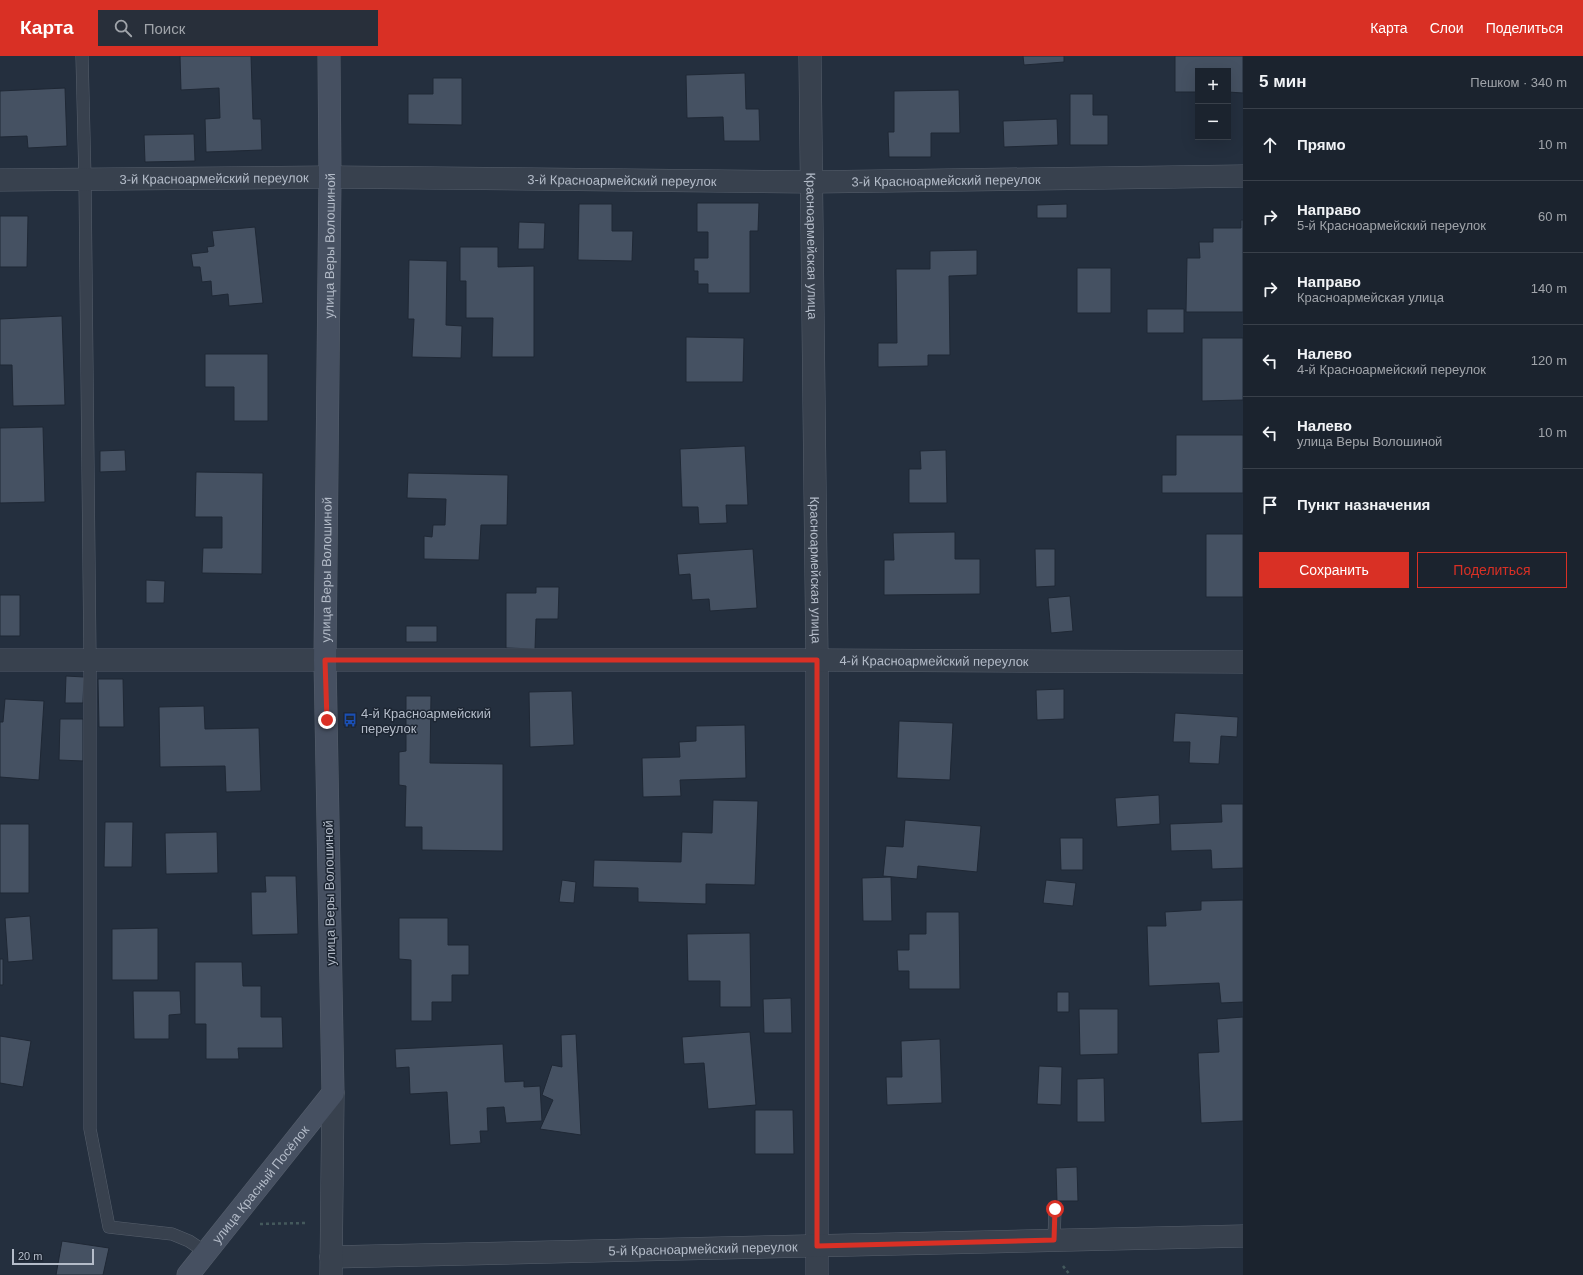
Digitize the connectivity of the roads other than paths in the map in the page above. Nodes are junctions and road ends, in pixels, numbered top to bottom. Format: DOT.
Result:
graph roads {
  1 [pos="82,56"];
  2 [pos="329,56"];
  3 [pos="810,56"];
  4 [pos="1243,176"];
  5 [pos="330,177"];
  6 [pos="85,179"];
  7 [pos="0,180"];
  8 [pos="811,182"];
  9 [pos="0,660"];
  10 [pos="90,660"];
  11 [pos="325,660"];
  12 [pos="817,660"];
  13 [pos="1243,662"];
  14 [pos="332,1093"];
  15 [pos="1055,1209"];
  16 [pos="1243,1236"];
  17 [pos="1054,1240"];
  18 [pos="817,1246"];
  19 [pos="207,1252"];
  20 [pos="331,1266"];
  21 [pos="188,1275"];
  22 [pos="816,1275"];
  1 -- 6 [label="lane"];
  2 -- 5 [label="street, улица Веры Волошиной"];
  3 -- 8 [label="street, Красноармейская улица"];
  4 -- 8 [label="street, 3-й Красноармейский переулок"];
  5 -- 6 [label="street, 3-й Красноармейский переулок"];
  5 -- 8 [label="street, 3-й Красноармейский переулок"];
  5 -- 11 [label="street, улица Веры Волошиной"];
  6 -- 7 [label="street, 3-й Красноармейский переулок"];
  6 -- 10 [label="lane"];
  8 -- 12 [label="street, Красноармейская улица"];
  9 -- 10 [label="street, 4-й Красноармейский переулок"];
  10 -- 11 [label="street, 4-й Красноармейский переулок"];
  10 -- 19 [label="lane"];
  11 -- 12 [label="street, 4-й Красноармейский переулок"];
  11 -- 14 [label="street, улица Веры Волошиной"];
  12 -- 13 [label="street, 4-й Красноармейский переулок"];
  12 -- 18 [label="street, Красноармейская улица"];
  14 -- 19 [label="street, улица Красный Посёлок"];
  14 -- 20 [label="street, улица Веры Волошиной"];
  15 -- 17 [label="lane"];
  16 -- 17 [label="street, 5-й Красноармейский переулок"];
  17 -- 18 [label="street, 5-й Красноармейский переулок"];
  18 -- 20 [label="street, 5-й Красноармейский переулок"];
  18 -- 22 [label="street, Красноармейская улица"];
  19 -- 21 [label="street, улица Красный Посёлок"];
}
